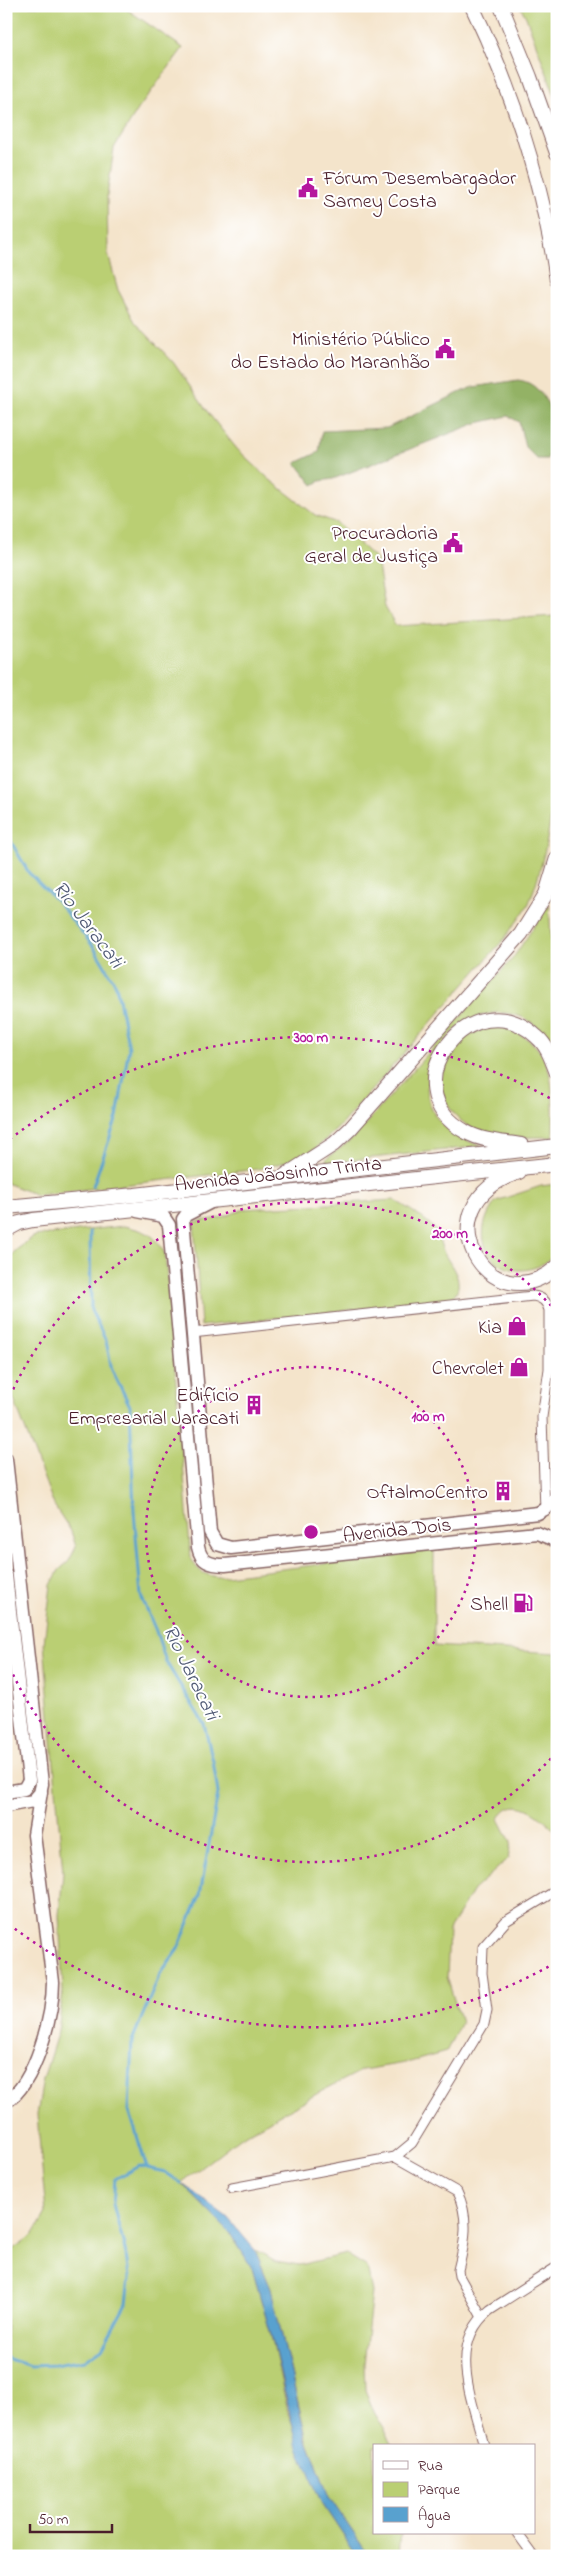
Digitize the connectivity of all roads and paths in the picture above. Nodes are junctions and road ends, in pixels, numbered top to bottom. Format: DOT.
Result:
graph roads {
  1 [pos="472,6"];
  2 [pos="501,6"];
  3 [pos="557,153"];
  4 [pos="557,280"];
  5 [pos="557,858"];
  6 [pos="557,1074"];
  7 [pos="557,1146"];
  8 [pos="539,1148"];
  9 [pos="554,1164"];
  10 [pos="281,1178"];
  11 [pos="215,1200"];
  12 [pos="6,1207"];
  13 [pos="129,1210"];
  14 [pos="6,1230"];
  15 [pos="557,1267"];
  16 [pos="192,1333"];
  17 [pos="6,1459"];
  18 [pos="557,1495"];
  19 [pos="545,1511"];
  20 [pos="352,1534"];
  21 [pos="557,1541"];
  22 [pos="354,1552"];
  23 [pos="6,1576"];
  24 [pos="42,1788"];
  25 [pos="6,1792"];
  26 [pos="6,1806"];
  27 [pos="557,1890"];
  28 [pos="6,2102"];
  29 [pos="395,2157"];
  30 [pos="232,2188"];
  31 [pos="557,2267"];
  32 [pos="482,2317"];
  33 [pos="484,2444"];
  34 [pos="518,2534"];
  35 [pos="534,2556"];
  1 -- 4 [label="main road"];
  2 -- 3 [label="main road"];
  5 -- 10 [label="main road"];
  6 -- 8 [label="main road"];
  7 -- 8 [label="main road, Avenida Joãosinho Trinta"];
  8 -- 10 [label="main road, Avenida Joãosinho Trinta"];
  9 -- 11 [label="main road, Avenida Joãosinho Trinta"];
  9 -- 15 [label="main road"];
  10 -- 12 [label="main road, Avenida Joãosinho Trinta"];
  11 -- 13 [label="main road, Avenida Joãosinho Trinta"];
  11 -- 16 [label="main road, Avenida Dois"];
  13 -- 14 [label="main road, Avenida Joãosinho Trinta"];
  13 -- 22 [label="main road, Avenida Dois"];
  16 -- 19 [label="street"];
  16 -- 20 [label="main road, Avenida Dois"];
  17 -- 24 [label="main road"];
  18 -- 19 [label="main road"];
  19 -- 20 [label="main road, Avenida Dois"];
  20 -- 22 [label="main road"];
  21 -- 22 [label="main road, Avenida Dois"];
  23 -- 25 [label="main road"];
  24 -- 26 [label="main road"];
  24 -- 28 [label="main road"];
  27 -- 29 [label="street"];
  29 -- 30 [label="street"];
  29 -- 32 [label="street"];
  31 -- 32 [label="street"];
  32 -- 33 [label="street"];
  34 -- 35 [label="street"];
}
